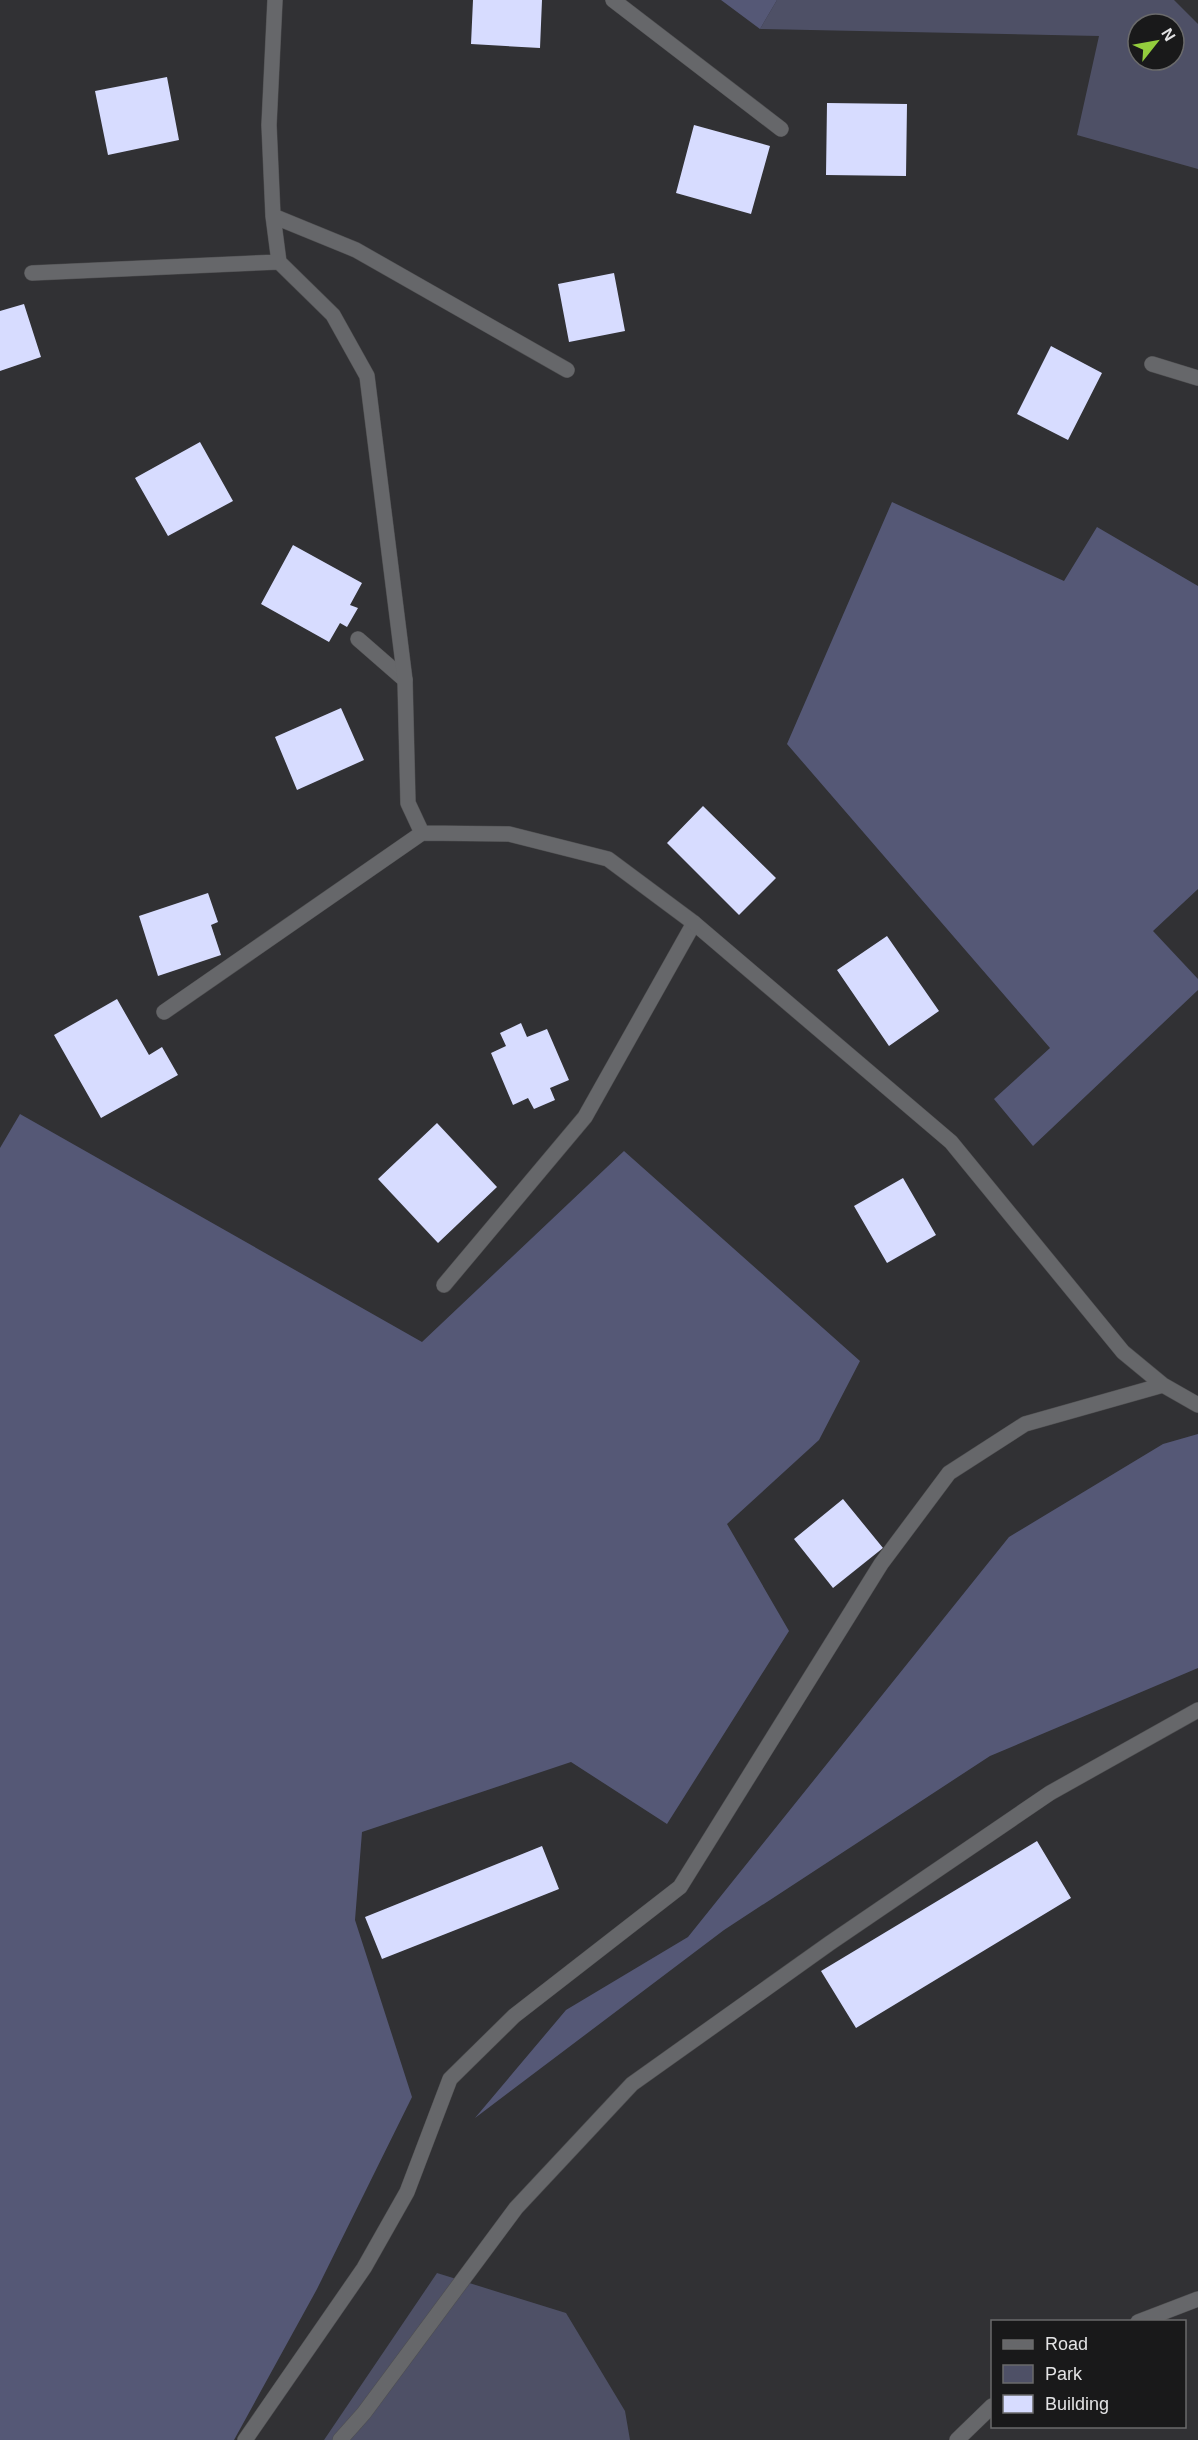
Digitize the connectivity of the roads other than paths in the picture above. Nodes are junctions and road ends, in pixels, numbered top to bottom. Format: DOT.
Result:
graph roads {
  1 [pos="275,0"];
  2 [pos="613,0"];
  3 [pos="781,129"];
  4 [pos="273,216"];
  5 [pos="279,262"];
  6 [pos="32,273"];
  7 [pos="1152,364"];
  8 [pos="567,370"];
  9 [pos="1198,378"];
  10 [pos="358,639"];
  11 [pos="405,680"];
  12 [pos="422,833"];
  13 [pos="694,923"];
  14 [pos="164,1012"];
  15 [pos="444,1285"];
  16 [pos="1163,1385"];
  17 [pos="1198,1405"];
  18 [pos="1198,1710"];
  19 [pos="1198,2299"];
  20 [pos="1143,2320"];
  21 [pos="991,2408"];
  22 [pos="245,2440"];
  23 [pos="340,2440"];
  24 [pos="957,2440"];
  1 -- 4 [label="street"];
  2 -- 3 [label="street"];
  4 -- 5 [label="street"];
  4 -- 8 [label="street"];
  5 -- 6 [label="street"];
  5 -- 11 [label="street"];
  7 -- 9 [label="street"];
  10 -- 11 [label="street"];
  11 -- 12 [label="street"];
  12 -- 13 [label="street"];
  12 -- 14 [label="street"];
  13 -- 15 [label="street"];
  13 -- 16 [label="street"];
  16 -- 17 [label="street"];
  16 -- 22 [label="street"];
  18 -- 23 [label="street"];
  19 -- 20 [label="street"];
  21 -- 24 [label="street"];
}
